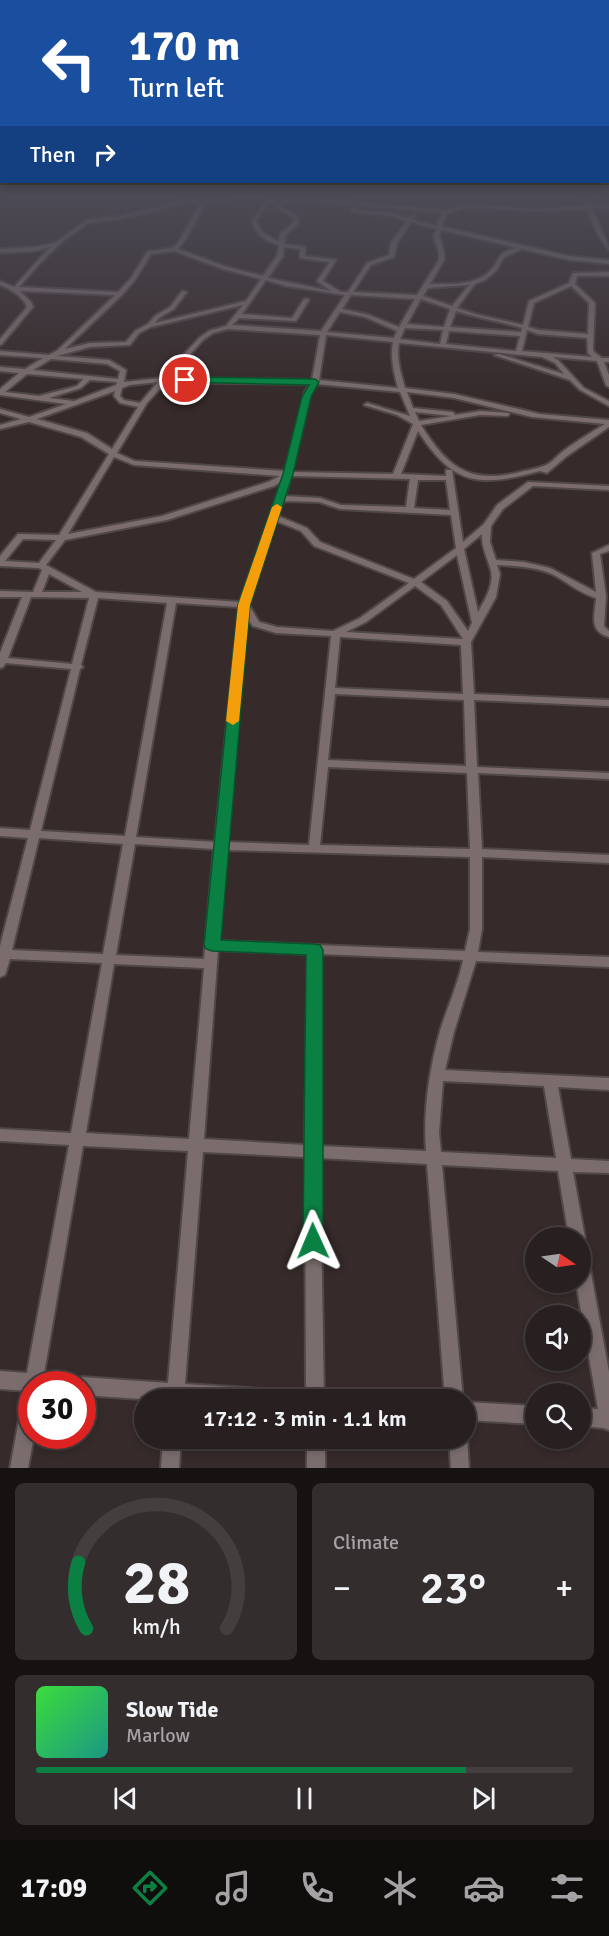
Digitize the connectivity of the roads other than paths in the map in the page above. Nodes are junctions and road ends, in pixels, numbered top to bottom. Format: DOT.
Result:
graph roads {
  1 [pos="38,263"];
  2 [pos="143,263"];
  3 [pos="215,263"];
  4 [pos="275,263"];
  5 [pos="333,263"];
  6 [pos="373,263"];
  7 [pos="439,263"];
  8 [pos="496,263"];
  9 [pos="595,263"];
  10 [pos="609,267"];
  11 [pos="609,274"];
  12 [pos="264,279"];
  13 [pos="473,282"];
  14 [pos="0,283"];
  15 [pos="572,284"];
  16 [pos="426,286"];
  17 [pos="15,289"];
  18 [pos="184,292"];
  19 [pos="120,294"];
  20 [pos="339,294"];
  21 [pos="348,296"];
  22 [pos="420,297"];
  23 [pos="306,300"];
  24 [pos="249,302"];
  25 [pos="454,309"];
  26 [pos="338,310"];
  27 [pos="238,316"];
  28 [pos="294,320"];
  29 [pos="149,326"];
  30 [pos="228,327"];
  31 [pos="402,328"];
  32 [pos="446,329"];
  33 [pos="285,331"];
  34 [pos="523,331"];
  35 [pos="322,333"];
  36 [pos="591,336"];
  37 [pos="397,341"];
  38 [pos="0,343"];
  39 [pos="443,346"];
  40 [pos="472,349"];
  41 [pos="519,352"];
  42 [pos="0,353"];
  43 [pos="536,353"];
  44 [pos="8,354"];
  45 [pos="55,356"];
  46 [pos="600,359"];
  47 [pos="609,360"];
  48 [pos="0,362"];
  49 [pos="0,369"];
  50 [pos="27,371"];
  51 [pos="88,378"];
  52 [pos="571,378"];
  53 [pos="163,380"];
  54 [pos="315,382"];
  55 [pos="121,384"];
  56 [pos="609,385"];
  57 [pos="79,387"];
  58 [pos="403,390"];
  59 [pos="109,391"];
  60 [pos="0,393"];
  61 [pos="40,399"];
  62 [pos="76,404"];
  63 [pos="609,404"];
  64 [pos="141,405"];
  65 [pos="367,405"];
  66 [pos="411,410"];
  67 [pos="0,411"];
  68 [pos="467,415"];
  69 [pos="537,415"];
  70 [pos="31,419"];
  71 [pos="417,423"];
  72 [pos="606,426"];
  73 [pos="0,427"];
  74 [pos="609,437"];
  75 [pos="113,453"];
  76 [pos="448,466"];
  77 [pos="548,467"];
  78 [pos="288,474"];
  79 [pos="396,477"];
  80 [pos="414,477"];
  81 [pos="450,478"];
  82 [pos="531,483"];
  83 [pos="609,488"];
  84 [pos="280,498"];
  85 [pos="410,510"];
  86 [pos="454,513"];
  87 [pos="274,517"];
  88 [pos="487,526"];
  89 [pos="62,538"];
  90 [pos="609,548"];
  91 [pos="460,549"];
  92 [pos="0,562"];
  93 [pos="493,562"];
  94 [pos="44,567"];
  95 [pos="415,582"];
  96 [pos="0,594"];
  97 [pos="33,594"];
  98 [pos="94,595"];
  99 [pos="601,596"];
  100 [pos="172,600"];
  101 [pos="244,605"];
  102 [pos="476,623"];
  103 [pos="336,633"];
  104 [pos="609,633"];
  105 [pos="467,640"];
  106 [pos="1,663"];
  107 [pos="78,667"];
  108 [pos="330,691"];
  109 [pos="469,697"];
  110 [pos="609,703"];
  111 [pos="322,763"];
  112 [pos="472,770"];
  113 [pos="609,776"];
  114 [pos="0,832"];
  115 [pos="34,834"];
  116 [pos="129,841"];
  117 [pos="220,846"];
  118 [pos="314,848"];
  119 [pos="476,853"];
  120 [pos="609,859"];
  121 [pos="212,945"];
  122 [pos="314,950"];
  123 [pos="2,954"];
  124 [pos="471,956"];
  125 [pos="108,959"];
  126 [pos="609,962"];
  127 [pos="211,964"];
  128 [pos="0,972"];
  129 [pos="437,1075"];
  130 [pos="550,1081"];
  131 [pos="609,1084"];
  132 [pos="0,1135"];
  133 [pos="77,1140"];
  134 [pos="196,1145"];
  135 [pos="312,1151"];
  136 [pos="434,1158"];
  137 [pos="564,1165"];
  138 [pos="609,1167"];
  139 [pos="575,1227"];
  140 [pos="586,1293"];
  141 [pos="36,1371"];
  142 [pos="0,1380"];
  143 [pos="18,1384"];
  144 [pos="96,1388"];
  145 [pos="176,1389"];
  146 [pos="315,1389"];
  147 [pos="453,1389"];
  148 [pos="134,1392"];
  149 [pos="476,1412"];
  150 [pos="525,1414"];
  151 [pos="591,1418"];
  152 [pos="609,1420"];
  153 [pos="22,1449"];
  154 [pos="171,1449"];
  155 [pos="316,1449"];
  156 [pos="459,1449"];
  157 [pos="19,1468"];
  158 [pos="170,1468"];
  159 [pos="316,1468"];
  160 [pos="460,1468"];
  1 -- 17 [label="street"];
  2 -- 19 [label="street"];
  3 -- 12 [label="street"];
  4 -- 12 [label="street"];
  5 -- 20 [label="street"];
  6 -- 21 [label="street"];
  7 -- 16 [label="street"];
  8 -- 13 [label="street"];
  9 -- 10 [label="street"];
  11 -- 15 [label="street"];
  12 -- 20 [label="street"];
  12 -- 24 [label="street"];
  13 -- 16 [label="street"];
  13 -- 25 [label="street"];
  14 -- 17 [label="street"];
  15 -- 34 [label="street"];
  15 -- 36 [label="street"];
  16 -- 22 [label="street"];
  17 -- 19 [label="street"];
  17 -- 38 [label="street"];
  18 -- 29 [label="street"];
  19 -- 45 [label="street"];
  20 -- 21 [label="street"];
  21 -- 22 [label="street"];
  21 -- 26 [label="street"];
  22 -- 25 [label="street"];
  22 -- 31 [label="street"];
  23 -- 28 [label="street"];
  24 -- 27 [label="street"];
  24 -- 29 [label="street"];
  25 -- 32 [label="street"];
  25 -- 34 [label="street"];
  26 -- 31 [label="street"];
  26 -- 35 [label="street"];
  27 -- 28 [label="street"];
  27 -- 30 [label="street"];
  28 -- 33 [label="street"];
  29 -- 45 [label="street"];
  30 -- 33 [label="street"];
  30 -- 53 [label="street"];
  31 -- 32 [label="street"];
  31 -- 37 [label="street"];
  32 -- 34 [label="street"];
  32 -- 39 [label="street"];
  33 -- 35 [label="street"];
  34 -- 36 [label="street"];
  34 -- 41 [label="street"];
  35 -- 37 [label="street"];
  35 -- 54 [label="street"];
  36 -- 46 [label="street"];
  37 -- 39 [label="street"];
  37 -- 58 [label="street"];
  38 -- 44 [label="street"];
  39 -- 40 [label="street"];
  40 -- 41 [label="street"];
  40 -- 52 [label="street"];
  41 -- 43 [label="street"];
  42 -- 44 [label="street"];
  43 -- 46 [label="street"];
  43 -- 52 [label="street"];
  44 -- 45 [label="street"];
  44 -- 48 [label="street"];
  45 -- 50 [label="street"];
  45 -- 55 [label="street"];
  46 -- 47 [label="street"];
  46 -- 56 [label="street"];
  49 -- 50 [label="street"];
  50 -- 51 [label="street"];
  50 -- 60 [label="street"];
  51 -- 55 [label="street"];
  51 -- 57 [label="street"];
  52 -- 63 [label="street"];
  53 -- 54 [label="street"];
  53 -- 55 [label="street"];
  53 -- 64 [label="street"];
  54 -- 58 [label="street"];
  54 -- 78 [label="street"];
  55 -- 59 [label="street"];
  55 -- 64 [label="street"];
  57 -- 59 [label="street"];
  57 -- 61 [label="street"];
  58 -- 66 [label="street"];
  58 -- 69 [label="street"];
  59 -- 62 [label="street"];
  60 -- 61 [label="street"];
  61 -- 62 [label="street"];
  62 -- 70 [label="street"];
  64 -- 75 [label="street"];
  65 -- 71 [label="street"];
  66 -- 68 [label="street"];
  66 -- 71 [label="street"];
  67 -- 70 [label="street"];
  68 -- 69 [label="street"];
  68 -- 71 [label="street"];
  69 -- 72 [label="street"];
  70 -- 73 [label="street"];
  70 -- 75 [label="street"];
  71 -- 76 [label="street"];
  71 -- 79 [label="street"];
  72 -- 74 [label="street"];
  72 -- 77 [label="street"];
  75 -- 78 [label="street"];
  75 -- 89 [label="street"];
  76 -- 77 [label="street"];
  76 -- 81 [label="street"];
  77 -- 82 [label="street"];
  78 -- 79 [label="street"];
  78 -- 84 [label="street"];
  78 -- 89 [label="street"];
  79 -- 80 [label="street"];
  80 -- 81 [label="street"];
  80 -- 85 [label="street"];
  81 -- 86 [label="street"];
  82 -- 83 [label="street"];
  82 -- 88 [label="street"];
  84 -- 85 [label="street"];
  84 -- 87 [label="street"];
  85 -- 86 [label="street"];
  86 -- 91 [label="street"];
  87 -- 95 [label="street"];
  87 -- 101 [label="street"];
  88 -- 91 [label="street"];
  88 -- 93 [label="street"];
  89 -- 92 [label="street"];
  89 -- 94 [label="street"];
  90 -- 99 [label="street"];
  91 -- 95 [label="street"];
  91 -- 102 [label="street"];
  92 -- 94 [label="street"];
  93 -- 99 [label="street"];
  93 -- 102 [label="street"];
  94 -- 97 [label="street"];
  94 -- 98 [label="street"];
  95 -- 103 [label="street"];
  95 -- 105 [label="street"];
  96 -- 97 [label="street"];
  97 -- 98 [label="street"];
  97 -- 106 [label="street"];
  98 -- 100 [label="street"];
  98 -- 107 [label="street"];
  99 -- 104 [label="street"];
  100 -- 101 [label="street"];
  100 -- 116 [label="street"];
  101 -- 103 [label="street"];
  101 -- 117 [label="street"];
  102 -- 105 [label="street"];
  103 -- 105 [label="street"];
  103 -- 108 [label="street"];
  105 -- 109 [label="street"];
  106 -- 107 [label="street"];
  107 -- 115 [label="street"];
  108 -- 109 [label="street"];
  108 -- 111 [label="street"];
  109 -- 110 [label="street"];
  109 -- 112 [label="street"];
  111 -- 112 [label="street"];
  111 -- 118 [label="street"];
  112 -- 113 [label="street"];
  112 -- 119 [label="street"];
  114 -- 115 [label="street"];
  115 -- 116 [label="street"];
  115 -- 123 [label="street"];
  116 -- 117 [label="street"];
  116 -- 125 [label="street"];
  117 -- 118 [label="street"];
  117 -- 121 [label="street"];
  118 -- 119 [label="street"];
  119 -- 120 [label="street"];
  119 -- 124 [label="street"];
  121 -- 122 [label="street"];
  121 -- 127 [label="street"];
  122 -- 124 [label="street"];
  122 -- 135 [label="street"];
  123 -- 125 [label="street"];
  123 -- 128 [label="street"];
  124 -- 126 [label="street"];
  124 -- 129 [label="street"];
  125 -- 127 [label="street"];
  125 -- 133 [label="street"];
  127 -- 134 [label="street"];
  129 -- 130 [label="street"];
  129 -- 136 [label="street"];
  130 -- 131 [label="street"];
  130 -- 137 [label="street"];
  132 -- 133 [label="street"];
  133 -- 134 [label="street"];
  133 -- 141 [label="street"];
  134 -- 135 [label="street"];
  134 -- 145 [label="street"];
  135 -- 136 [label="street"];
  135 -- 146 [label="street"];
  136 -- 137 [label="street"];
  136 -- 147 [label="street"];
  137 -- 138 [label="street"];
  137 -- 139 [label="street"];
  140 -- 152 [label="street"];
  142 -- 143 [label="street"];
  144 -- 148 [label="street"];
  149 -- 150 [label="street"];
  151 -- 152 [label="street"];
  153 -- 157 [label="street"];
  154 -- 158 [label="street"];
  155 -- 159 [label="street"];
  156 -- 160 [label="street"];
}
